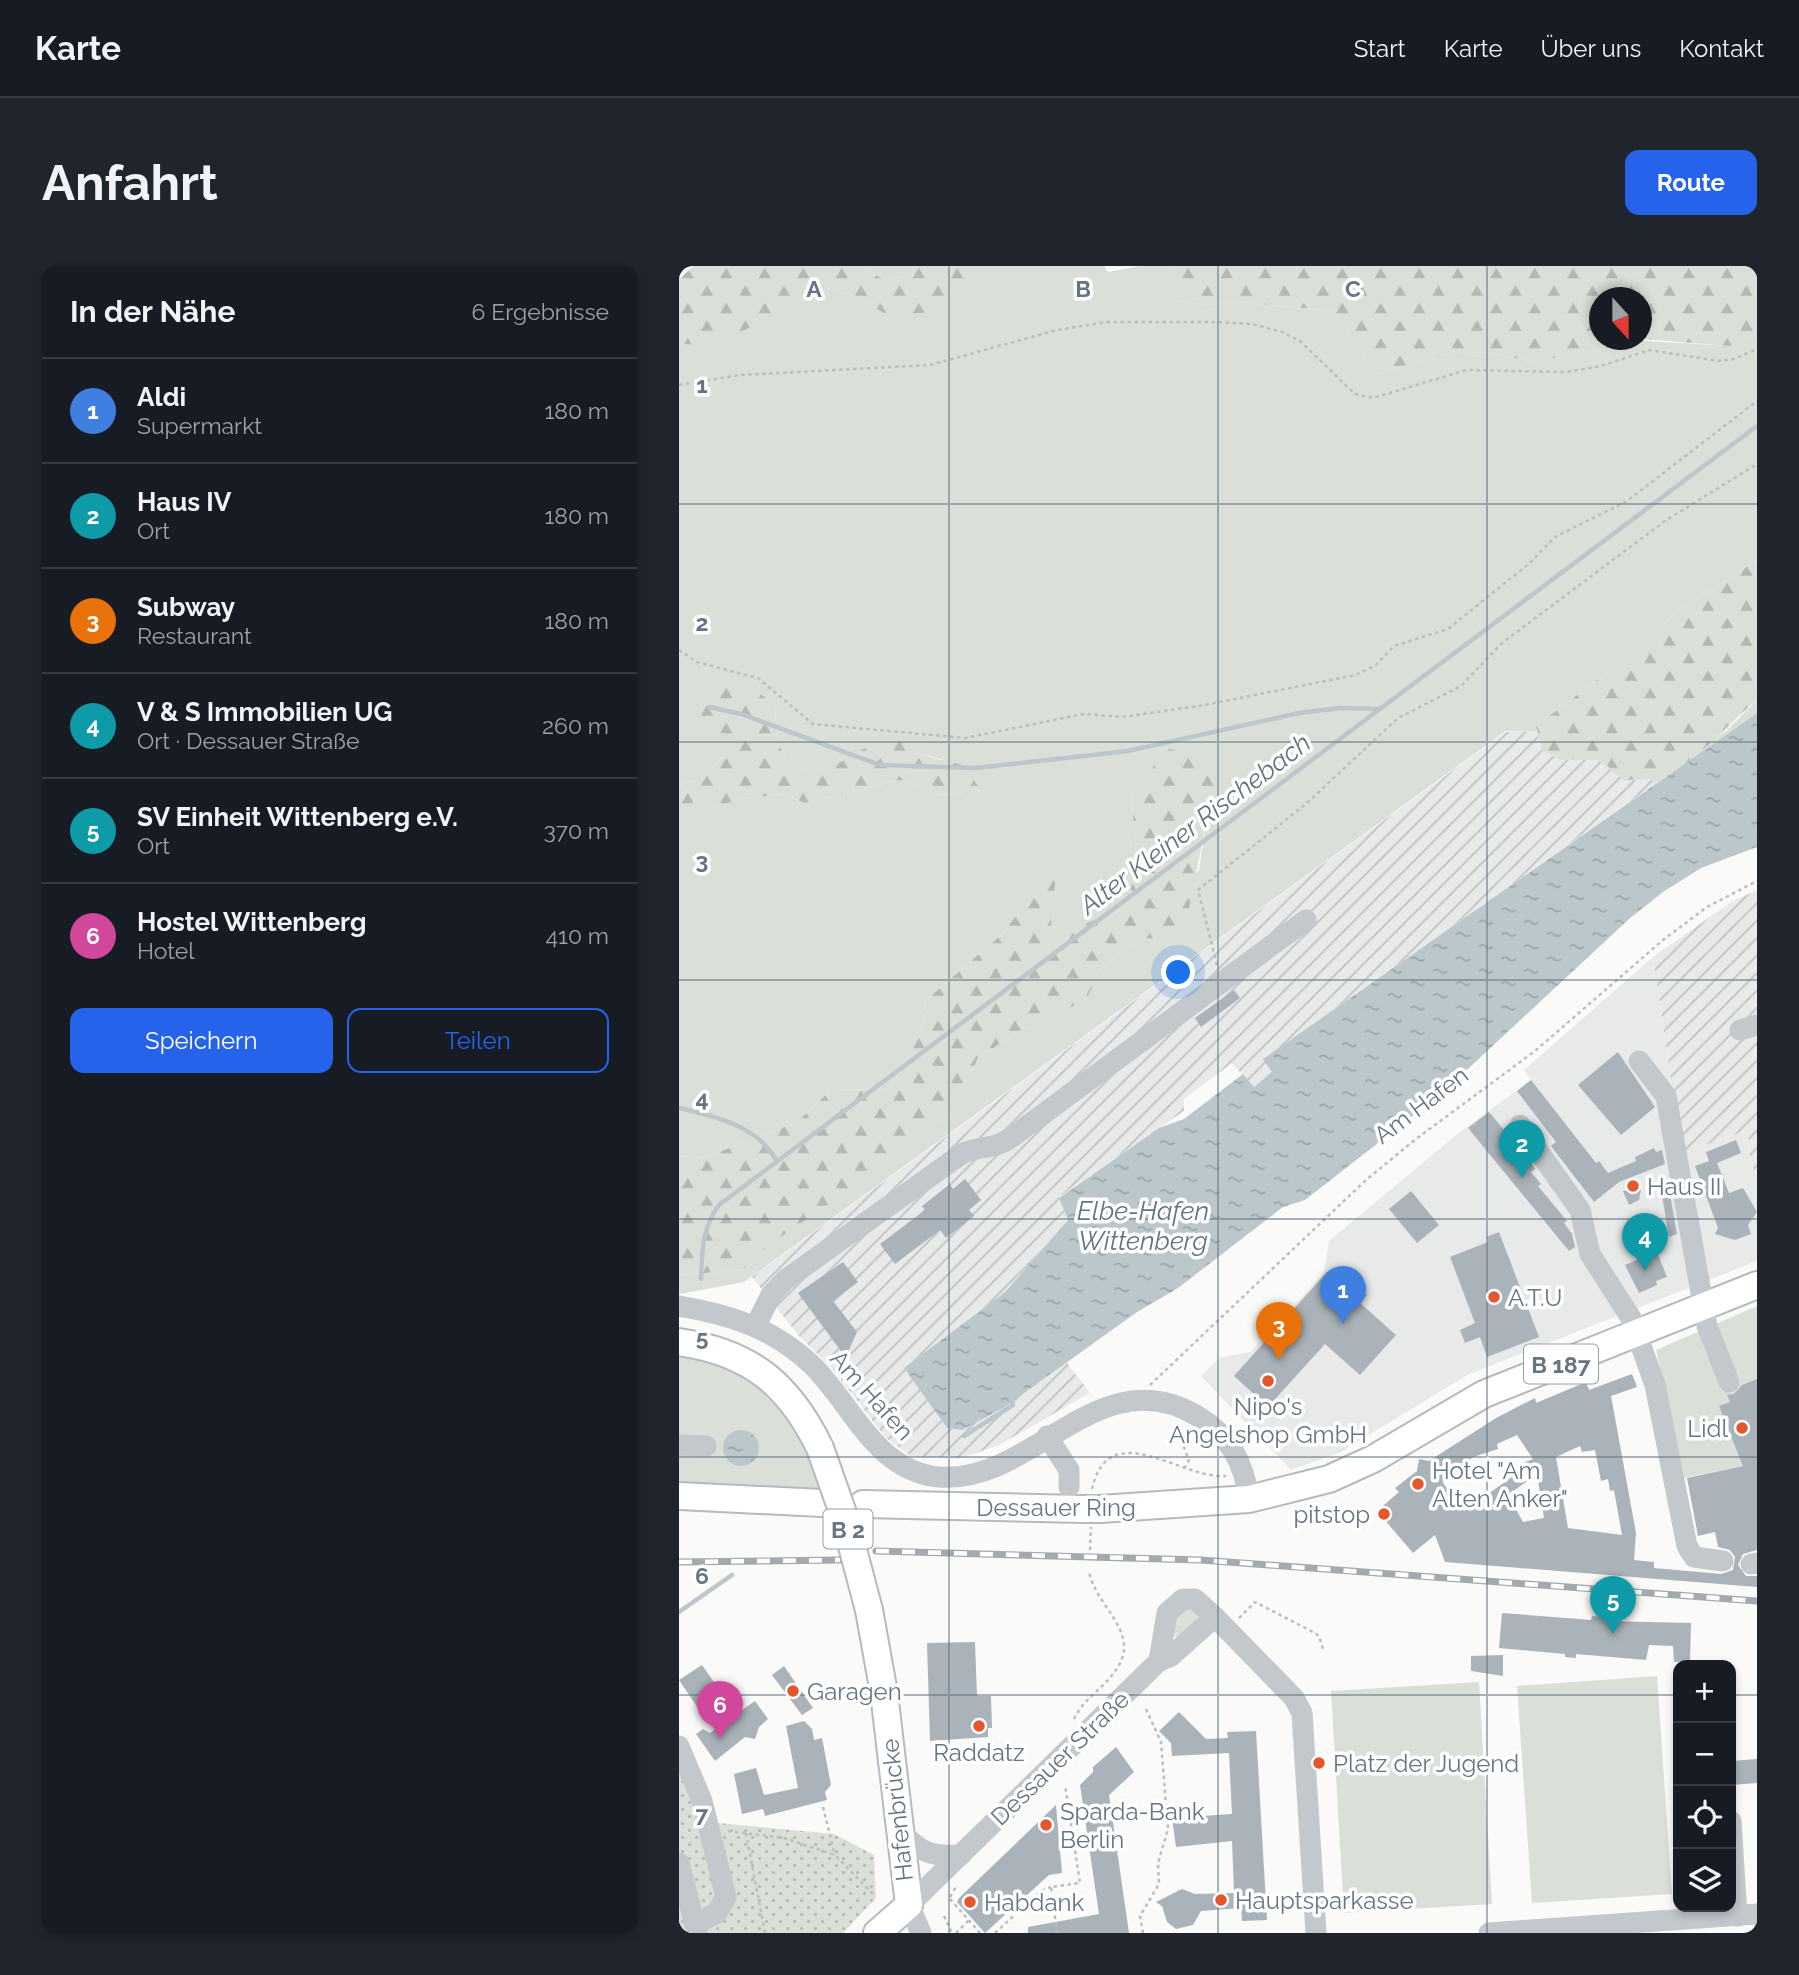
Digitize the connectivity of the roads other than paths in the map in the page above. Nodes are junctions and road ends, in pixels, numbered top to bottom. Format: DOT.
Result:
graph roads {
  1 [pos="1305,920"];
  2 [pos="1639,1061"];
  3 [pos="1520,1125"];
  4 [pos="1757,1285"];
  5 [pos="679,1306"];
  6 [pos="1704,1308"];
  7 [pos="756,1325"];
  8 [pos="1637,1335"];
  9 [pos="679,1342"];
  10 [pos="1729,1382"];
  11 [pos="1048,1436"];
  12 [pos="679,1444"];
  13 [pos="706,1447"];
  14 [pos="679,1496"];
  15 [pos="1249,1499"];
  16 [pos="740,1500"];
  17 [pos="822,1503"];
  18 [pos="863,1504"];
  19 [pos="1087,1505"];
  20 [pos="679,1512"];
  21 [pos="1723,1561"];
  22 [pos="1222,1622"];
  23 [pos="1159,1661"];
  24 [pos="679,1745"];
  25 [pos="898,1830"];
  26 [pos="1736,1849"];
  27 [pos="961,1855"];
  28 [pos="679,1863"];
  29 [pos="909,1905"];
  30 [pos="1747,1915"];
  31 [pos="1705,1926"];
  32 [pos="696,1928"];
  33 [pos="877,1933"];
  34 [pos="921,1933"];
  35 [pos="1316,1933"];
  36 [pos="1489,1933"];
  1 -- 7 [label="street"];
  2 -- 6 [label="street"];
  3 -- 8 [label="street"];
  4 -- 6 [label="main road, B 187"];
  5 -- 7 [label="street, Am Hafen"];
  6 -- 8 [label="main road, B 187"];
  6 -- 10 [label="street"];
  7 -- 11 [label="street, Am Hafen"];
  8 -- 15 [label="main road, B 187"];
  8 -- 21 [label="street"];
  9 -- 25 [label="main road, Hafenbrücke / B 2, bridge"];
  11 -- 15 [label="street, Am Hafen"];
  11 -- 19 [label="street"];
  12 -- 13 [label="street"];
  14 -- 16 [label="main road"];
  15 -- 19 [label="main road, Dessauer Ring / B 187"];
  16 -- 17 [label="main road"];
  16 -- 20 [label="main road"];
  18 -- 19 [label="main road, Dessauer Ring / B 187"];
  22 -- 23 [label="street, Dessauer Straße"];
  22 -- 23 [label="street"];
  22 -- 35 [label="street"];
  23 -- 27 [label="street, Dessauer Straße"];
  24 -- 32 [label="street"];
  25 -- 27 [label="street"];
  25 -- 29 [label="main road, Hafenbrücke / B 2"];
  26 -- 30 [label="street"];
  27 -- 29 [label="street, Dessauer Straße"];
  28 -- 32 [label="street"];
  29 -- 33 [label="main road, Dessauer Straße"];
  29 -- 34 [label="street"];
  30 -- 31 [label="street"];
  31 -- 36 [label="street"];
}
